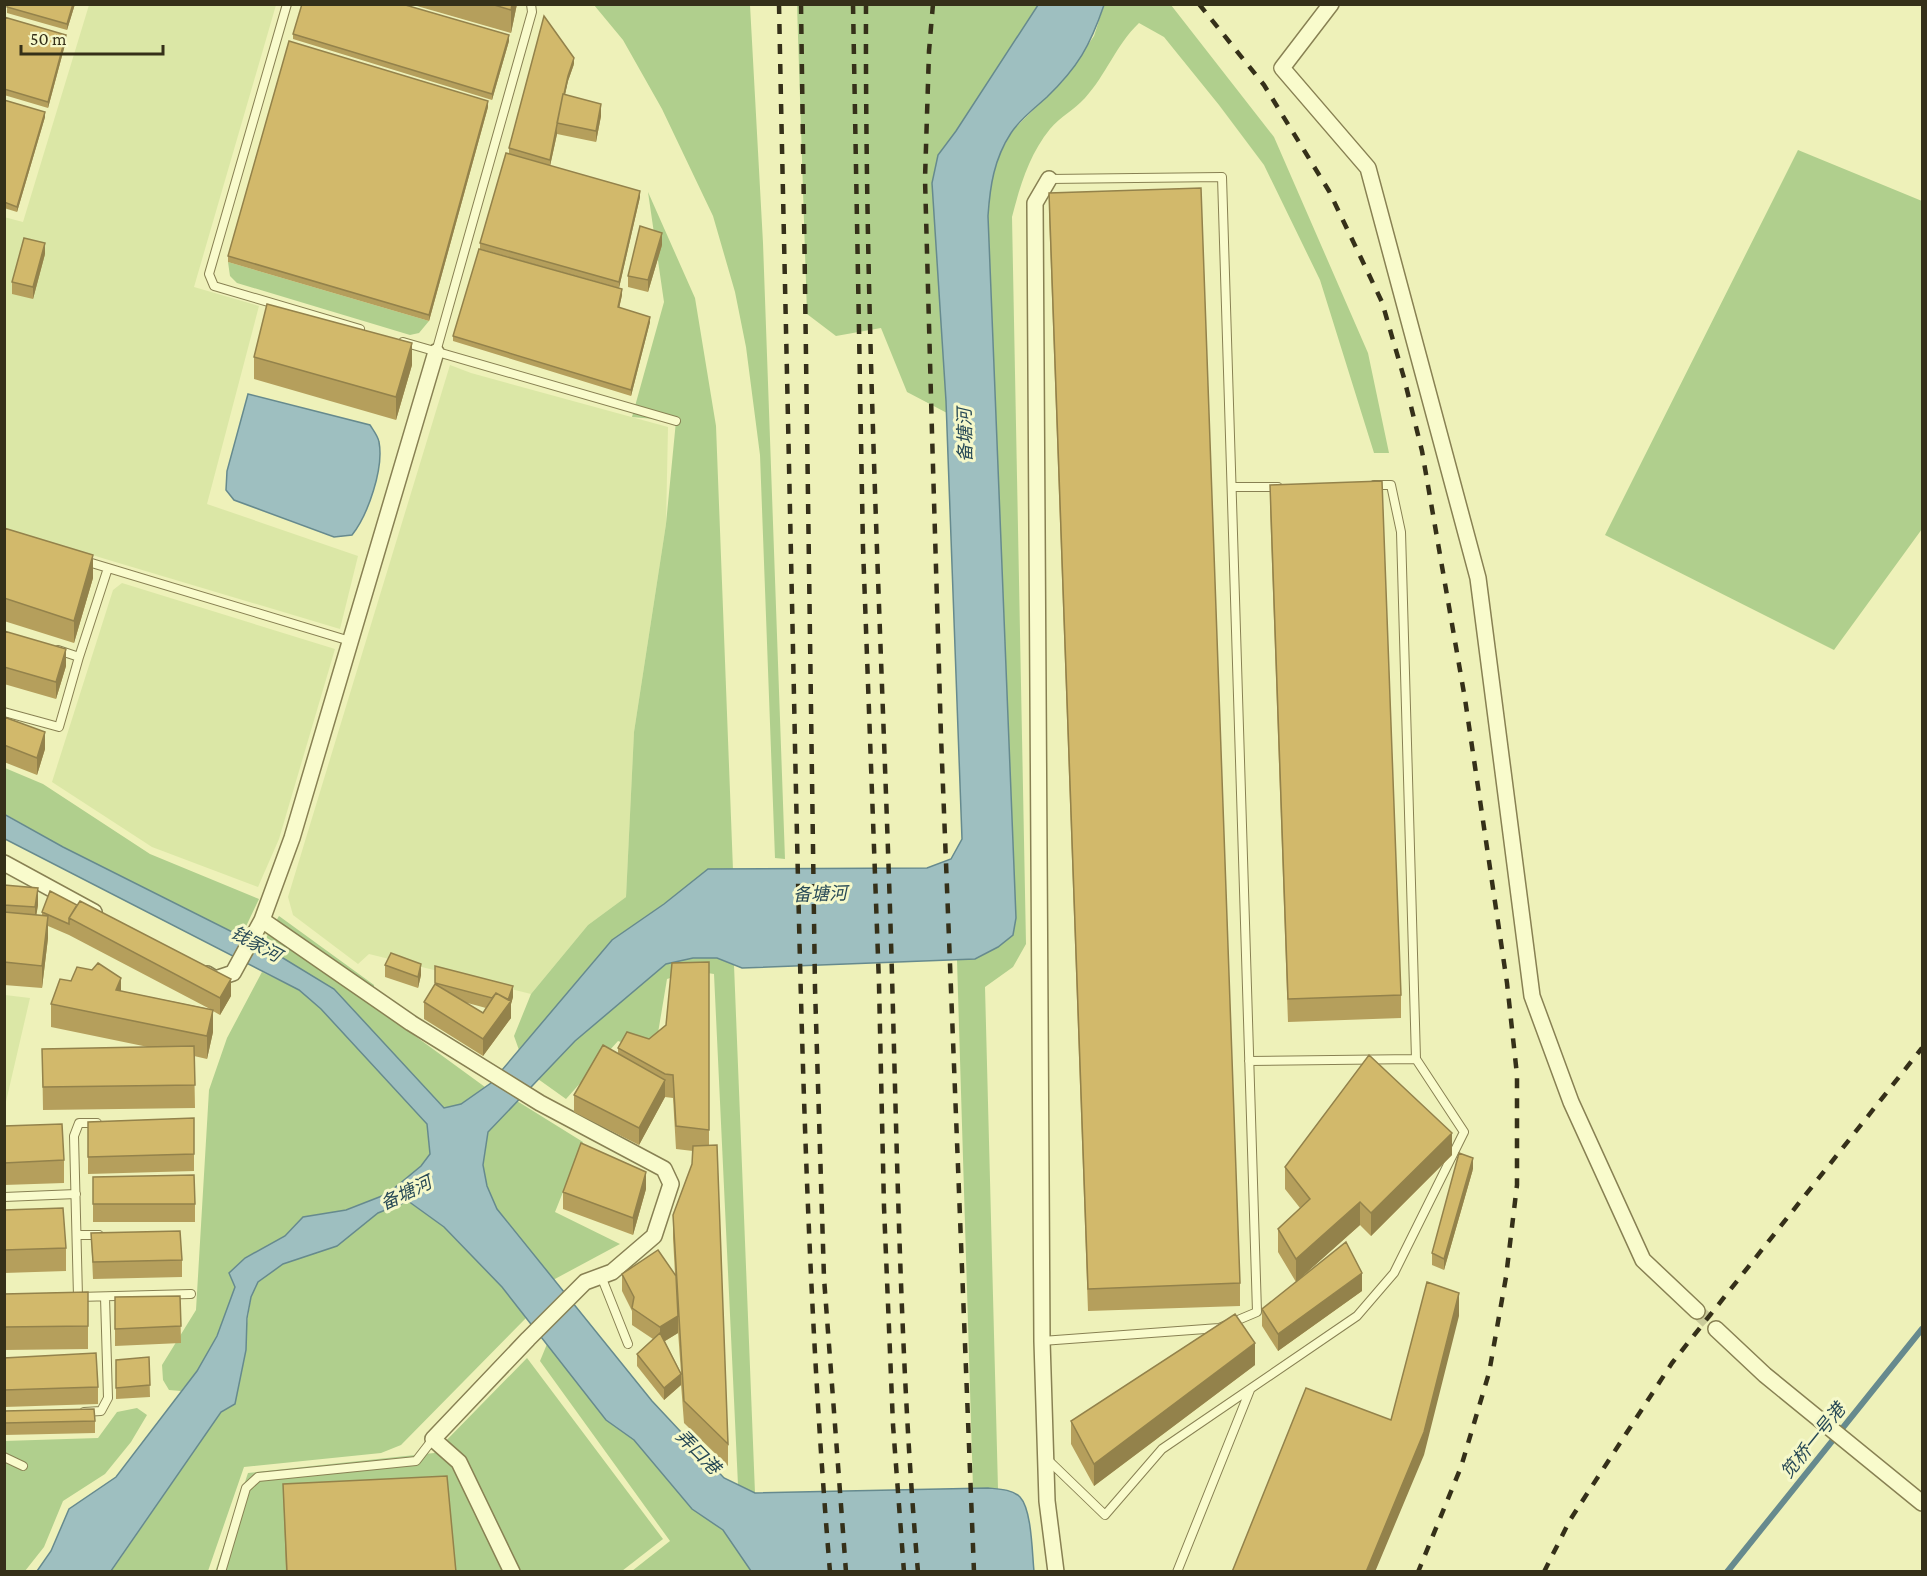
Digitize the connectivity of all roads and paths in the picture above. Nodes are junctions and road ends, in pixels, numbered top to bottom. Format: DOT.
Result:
graph roads {
  1 [pos="287,4"];
  2 [pos="531,4"];
  3 [pos="1331,4"];
  4 [pos="1049,179"];
  5 [pos="369,332"];
  6 [pos="391,338"];
  7 [pos="436,352"];
  8 [pos="676,421"];
  9 [pos="1368,485"];
  10 [pos="1288,486"];
  11 [pos="1232,487"];
  12 [pos="77,559"];
  13 [pos="108,568"];
  14 [pos="350,641"];
  15 [pos="47,647"];
  16 [pos="79,657"];
  17 [pos="4,712"];
  18 [pos="4,864"];
  19 [pos="105,918"];
  20 [pos="262,920"];
  21 [pos="195,968"];
  22 [pos="1416,1059"];
  23 [pos="1249,1061"];
  24 [pos="101,1122"];
  25 [pos="63,1136"];
  26 [pos="74,1136"];
  27 [pos="76,1194"];
  28 [pos="4,1197"];
  29 [pos="77,1234"];
  30 [pos="109,1235"];
  31 [pos="601,1276"];
  32 [pos="191,1294"];
  33 [pos="78,1297"];
  34 [pos="105,1297"];
  35 [pos="68,1298"];
  36 [pos="1697,1311"];
  37 [pos="1716,1329"];
  38 [pos="1042,1341"];
  39 [pos="628,1344"];
  40 [pos="95,1357"];
  41 [pos="107,1357"];
  42 [pos="1250,1389"];
  43 [pos="80,1412"];
  44 [pos="433,1439"];
  45 [pos="4,1457"];
  46 [pos="1046,1458"];
  47 [pos="23,1466"];
  48 [pos="1923,1503"];
  49 [pos="221,1572"];
  50 [pos="512,1572"];
  51 [pos="1056,1572"];
  52 [pos="1177,1572"];
  1 -- 5 [label="lane"];
  2 -- 7 [label="lane"];
  3 -- 36 [label="street"];
  4 -- 11 [label="lane"];
  4 -- 38 [label="street"];
  6 -- 7 [label="lane"];
  7 -- 8 [label="lane"];
  7 -- 14 [label="street"];
  9 -- 22 [label="lane"];
  10 -- 11 [label="lane"];
  11 -- 23 [label="lane"];
  12 -- 13 [label="lane"];
  13 -- 14 [label="lane"];
  13 -- 16 [label="lane"];
  14 -- 20 [label="street"];
  15 -- 16 [label="lane"];
  16 -- 17 [label="lane"];
  18 -- 19 [label="street"];
  20 -- 21 [label="street"];
  20 -- 31 [label="street"];
  22 -- 23 [label="lane"];
  22 -- 42 [label="lane"];
  23 -- 38 [label="lane"];
  24 -- 26 [label="lane"];
  25 -- 26 [label="lane"];
  26 -- 27 [label="lane"];
  27 -- 28 [label="lane"];
  27 -- 29 [label="lane"];
  29 -- 30 [label="lane"];
  29 -- 33 [label="lane"];
  31 -- 39 [label="lane"];
  31 -- 44 [label="street"];
  32 -- 34 [label="lane"];
  33 -- 34 [label="lane"];
  33 -- 35 [label="lane"];
  34 -- 41 [label="lane"];
  37 -- 48 [label="street"];
  38 -- 46 [label="street"];
  40 -- 41 [label="lane"];
  41 -- 43 [label="lane"];
  42 -- 46 [label="lane"];
  42 -- 52 [label="lane"];
  44 -- 49 [label="lane"];
  44 -- 50 [label="street"];
  45 -- 47 [label="lane"];
  46 -- 51 [label="street"];
}
